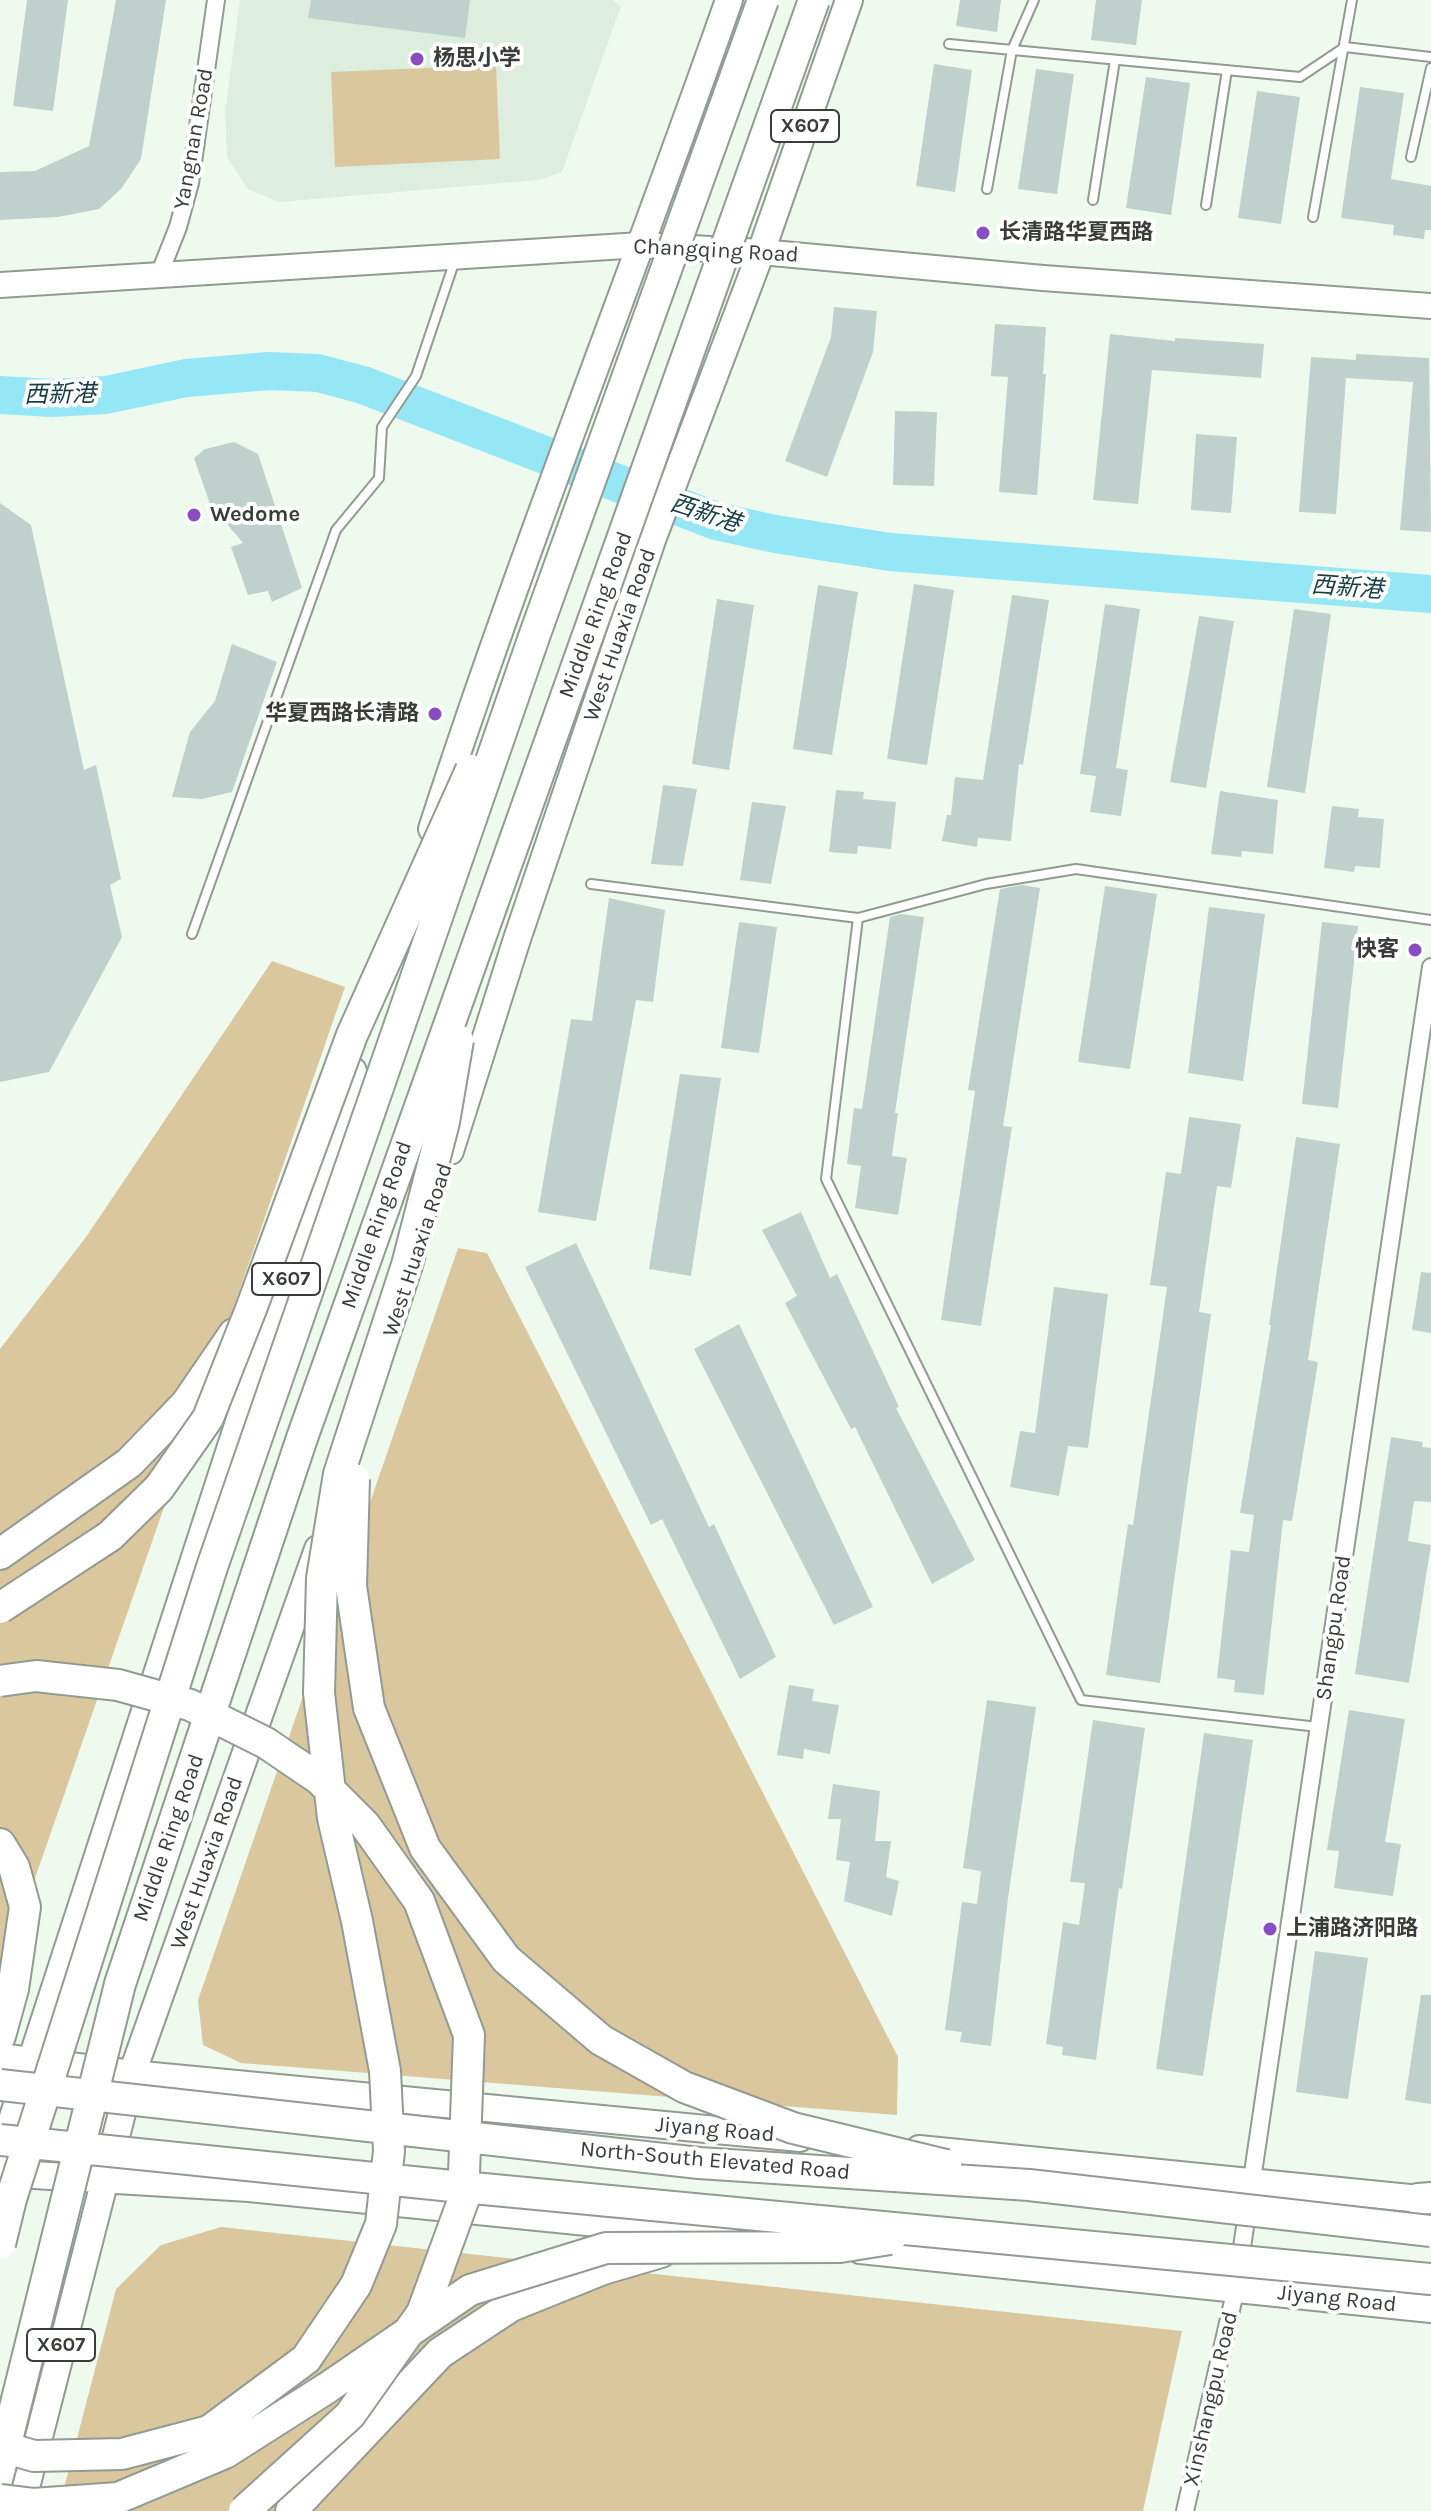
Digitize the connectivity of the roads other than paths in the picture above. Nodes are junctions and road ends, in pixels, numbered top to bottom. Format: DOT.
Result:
graph roads {
  1 [pos="216,0"];
  2 [pos="729,0"];
  3 [pos="763,0"];
  4 [pos="814,0"];
  5 [pos="849,0"];
  6 [pos="1034,0"];
  7 [pos="1352,0"];
  8 [pos="949,44"];
  9 [pos="1345,47"];
  10 [pos="1012,50"];
  11 [pos="1431,57"];
  12 [pos="1115,60"];
  13 [pos="1431,68"];
  14 [pos="1227,70"];
  15 [pos="1411,157"];
  16 [pos="987,189"];
  17 [pos="1093,200"];
  18 [pos="1206,205"];
  19 [pos="1313,217"];
  20 [pos="641,245"];
  21 [pos="761,252"];
  22 [pos="456,257"];
  23 [pos="159,275"];
  24 [pos="0,285"];
  25 [pos="1431,306"];
  26 [pos="535,634"];
  27 [pos="591,884"];
  28 [pos="858,918"];
  29 [pos="1431,920"];
  30 [pos="192,934"];
  31 [pos="474,955"];
  32 [pos="1431,967"];
  33 [pos="251,1309"];
  34 [pos="355,1426"];
  35 [pos="0,1554"];
  36 [pos="0,1608"];
  37 [pos="0,1681"];
  38 [pos="1319,1728"];
  39 [pos="0,1844"];
  40 [pos="0,2036"];
  41 [pos="0,2057"];
  42 [pos="31,2060"];
  43 [pos="132,2074"];
  44 [pos="0,2085"];
  45 [pos="0,2140"];
  46 [pos="0,2157"];
  47 [pos="0,2173"];
  48 [pos="103,2179"];
  49 [pos="1251,2181"];
  50 [pos="1029,2185"];
  51 [pos="1427,2199"];
  52 [pos="1431,2231"];
  53 [pos="936,2232"];
  54 [pos="0,2244"];
  55 [pos="676,2248"];
  56 [pos="1431,2279"];
  57 [pos="1236,2288"];
  58 [pos="1431,2309"];
  59 [pos="0,2446"];
  60 [pos="0,2468"];
  61 [pos="0,2500"];
  62 [pos="20,2511"];
  63 [pos="244,2511"];
  64 [pos="291,2511"];
  65 [pos="1185,2511"];
  1 -- 23 [label="street, Yangnan Road"];
  2 -- 20 [label="main road, X607"];
  3 -- 26 [label="highway, Middle Ring Road, bridge"];
  4 -- 31 [label="highway, Middle Ring Road, bridge"];
  5 -- 21 [label="main road, West Huaxia Road / X607"];
  6 -- 10 [label="lane"];
  7 -- 9 [label="lane"];
  8 -- 10 [label="lane"];
  9 -- 11 [label="lane"];
  9 -- 14 [label="lane"];
  9 -- 19 [label="lane"];
  10 -- 12 [label="lane"];
  10 -- 16 [label="lane"];
  12 -- 14 [label="lane"];
  12 -- 17 [label="lane"];
  13 -- 15 [label="lane"];
  14 -- 18 [label="lane"];
  20 -- 21 [label="main road, Changqing Road"];
  20 -- 22 [label="main road, Changqing Road"];
  20 -- 42 [label="main road, X607"];
  21 -- 25 [label="main road, Changqing Road"];
  21 -- 43 [label="main road, West Huaxia Road / X607"];
  22 -- 23 [label="main road, Changqing Road"];
  22 -- 30 [label="lane"];
  23 -- 24 [label="main road, Changqing Road"];
  26 -- 33 [label="highway, bridge"];
  26 -- 54 [label="highway, Middle Ring Road, bridge"];
  27 -- 28 [label="lane"];
  28 -- 29 [label="lane"];
  28 -- 38 [label="lane"];
  31 -- 34 [label="highway, bridge"];
  31 -- 60 [label="highway, Middle Ring Road, bridge"];
  32 -- 38 [label="street, Shangpu Road"];
  33 -- 35 [label="highway, bridge"];
  33 -- 36 [label="highway, bridge"];
  34 -- 50 [label="highway, bridge"];
  34 -- 59 [label="highway, bridge"];
  37 -- 63 [label="highway, bridge"];
  38 -- 49 [label="street, Shangpu Road"];
  39 -- 40 [label="highway"];
  41 -- 42 [label="main road, Jiyang Road"];
  42 -- 43 [label="main road, Jiyang Road"];
  42 -- 46 [label="main road, X607"];
  43 -- 48 [label="main road, West Huaxia Road / X607"];
  43 -- 49 [label="main road, Jiyang Road"];
  44 -- 50 [label="highway, North-South Elevated Road, bridge"];
  45 -- 53 [label="highway, bridge"];
  47 -- 48 [label="main road, Jiyang Road"];
  48 -- 57 [label="main road, Jiyang Road"];
  48 -- 62 [label="main road, West Huaxia Road / X607"];
  49 -- 51 [label="main road, Jiyang Road"];
  49 -- 57 [label="street, Shangpu Road"];
  50 -- 52 [label="highway, North-South Elevated Road, bridge"];
  53 -- 55 [label="highway, bridge"];
  53 -- 56 [label="highway, bridge"];
  55 -- 61 [label="highway, bridge"];
  55 -- 64 [label="highway, bridge"];
  57 -- 58 [label="main road, Jiyang Road"];
  57 -- 65 [label="street, Xinshangpu Road"];
}
